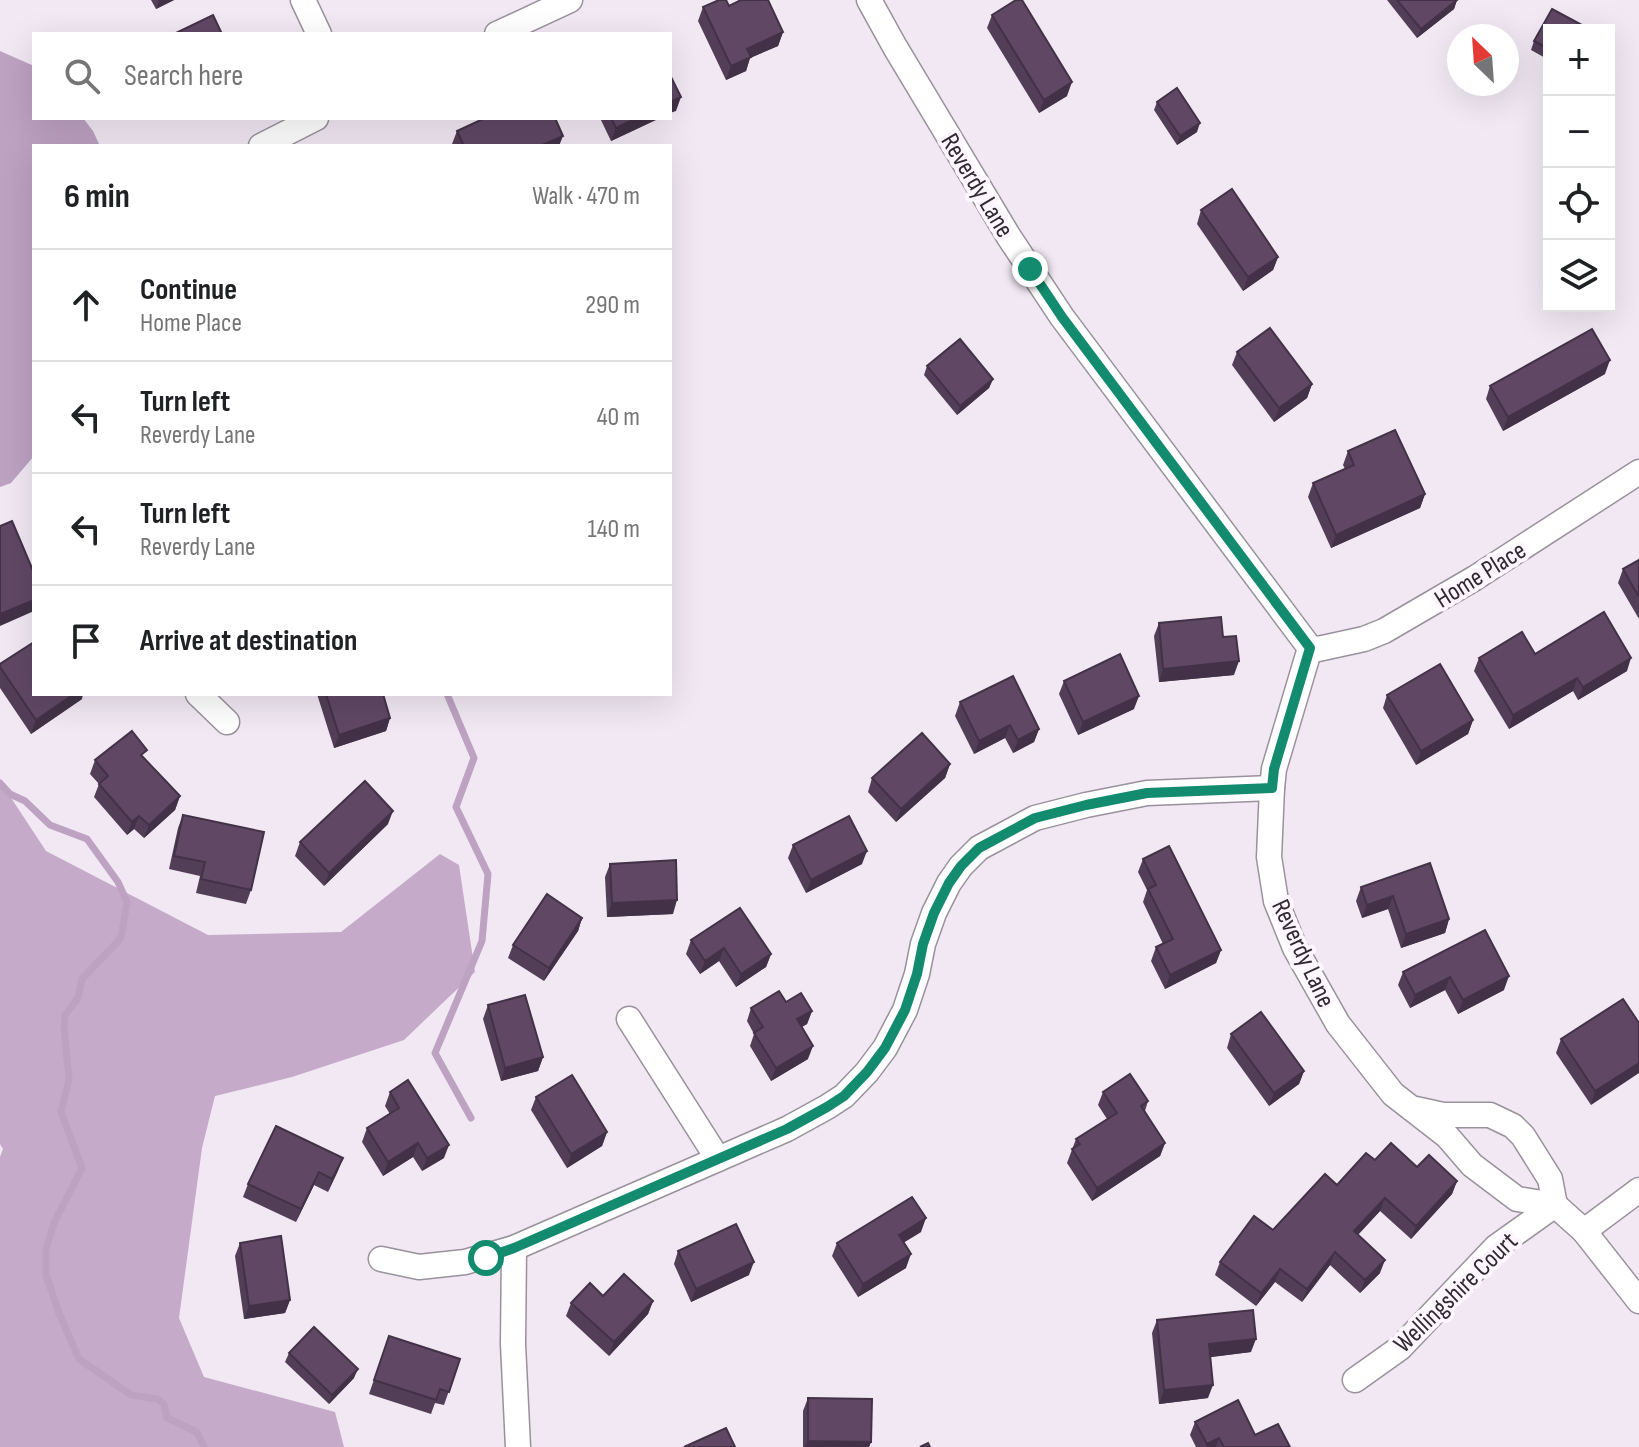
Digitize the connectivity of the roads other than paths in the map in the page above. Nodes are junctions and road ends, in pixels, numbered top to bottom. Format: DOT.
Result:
graph roads {
  1 [pos="303,0"];
  2 [pos="570,0"];
  3 [pos="869,0"];
  4 [pos="318,32"];
  5 [pos="501,32"];
  6 [pos="312,120"];
  7 [pos="265,144"];
  8 [pos="1639,472"];
  9 [pos="1310,648"];
  10 [pos="200,696"];
  11 [pos="227,722"];
  12 [pos="1272,788"];
  13 [pos="629,1019"];
  14 [pos="1411,1108"];
  15 [pos="718,1159"];
  16 [pos="1639,1190"];
  17 [pos="1555,1205"];
  18 [pos="1584,1231"];
  19 [pos="514,1248"];
  20 [pos="381,1259"];
  21 [pos="1639,1301"];
  22 [pos="1355,1380"];
  23 [pos="518,1447"];
  1 -- 4 [label="street"];
  2 -- 5 [label="street"];
  3 -- 9 [label="street, Reverdy Lane"];
  6 -- 7 [label="street"];
  8 -- 9 [label="street, Home Place"];
  9 -- 12 [label="street, Reverdy Lane"];
  10 -- 11 [label="street"];
  12 -- 14 [label="street, Reverdy Lane"];
  12 -- 15 [label="street"];
  13 -- 15 [label="street"];
  14 -- 17 [label="street, Reverdy Lane"];
  14 -- 17 [label="street"];
  15 -- 19 [label="street"];
  16 -- 18 [label="street"];
  17 -- 18 [label="street"];
  17 -- 22 [label="street, Wellingshire Court"];
  18 -- 21 [label="street"];
  19 -- 20 [label="street"];
  19 -- 23 [label="street"];
}
